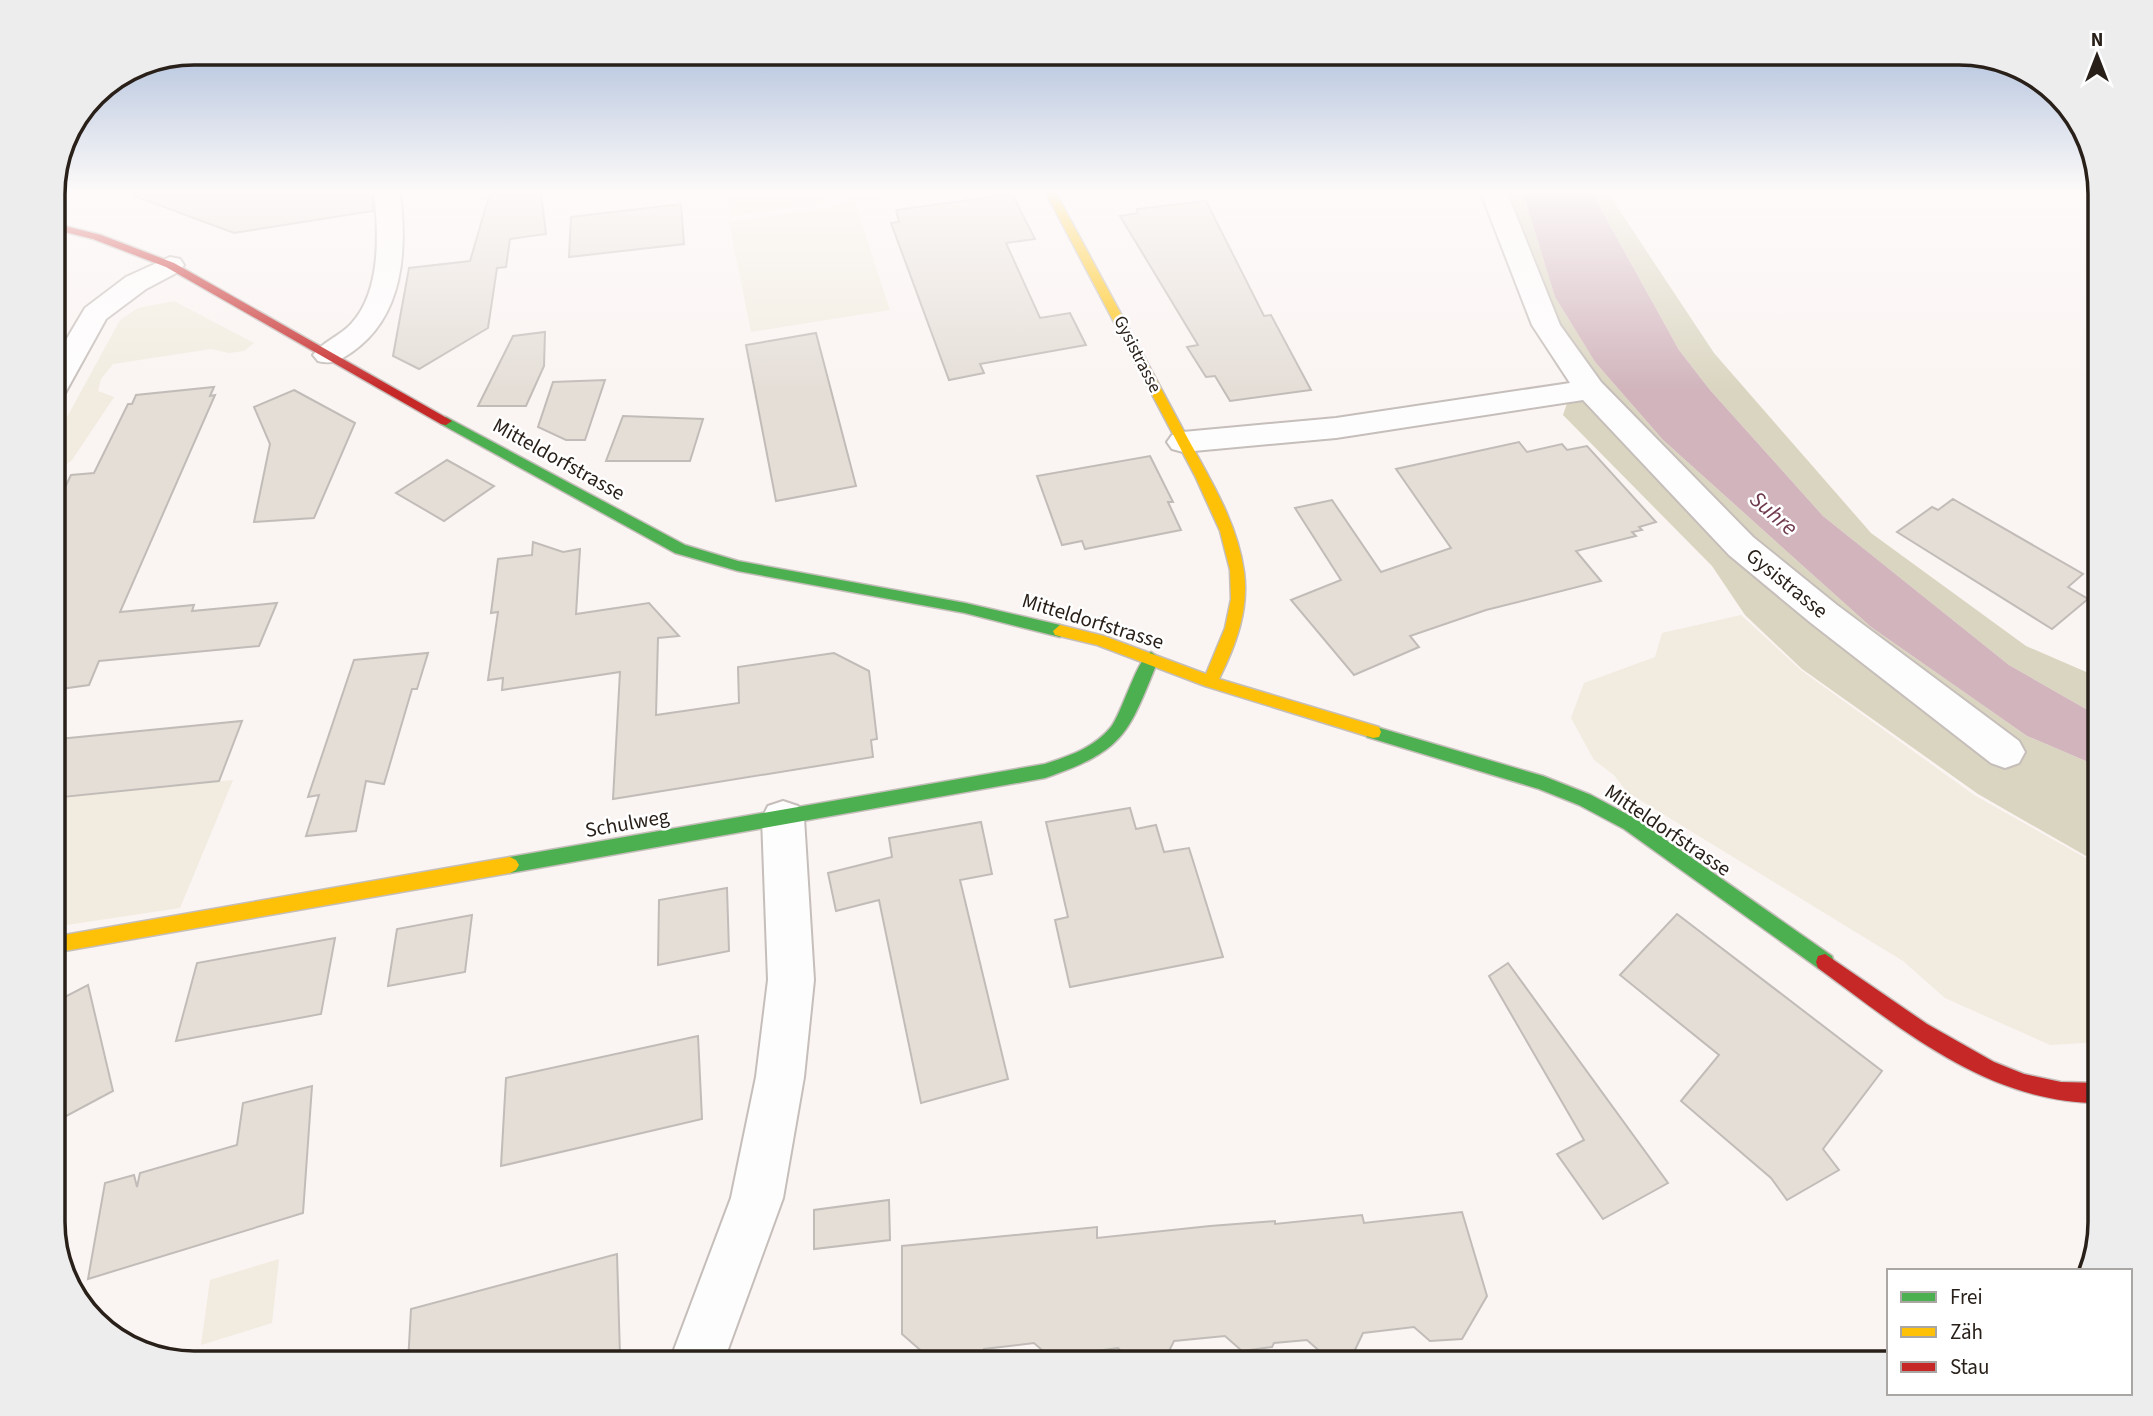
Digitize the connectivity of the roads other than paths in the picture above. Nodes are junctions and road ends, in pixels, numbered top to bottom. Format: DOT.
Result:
graph roads {
  1 [pos="155,259"];
  2 [pos="387,259"];
  3 [pos="1088,259"];
  4 [pos="1520,259"];
  5 [pos="170,265"];
  6 [pos="328,355"];
  7 [pos="65,367"];
  8 [pos="1590,390"];
  9 [pos="1183,442"];
  10 [pos="1151,658"];
  11 [pos="1210,682"];
  12 [pos="2005,752"];
  13 [pos="783,818"];
  14 [pos="65,943"];
  15 [pos="2088,1095"];
  16 [pos="700,1351"];
  1 -- 5 [label="main road, Mitteldorfstrasse"];
  2 -- 6 [label="street"];
  3 -- 9 [label="main road, Gysistrasse"];
  4 -- 8 [label="street, Gysistrasse"];
  5 -- 6 [label="main road, Mitteldorfstrasse"];
  5 -- 7 [label="street"];
  6 -- 10 [label="main road, Mitteldorfstrasse"];
  8 -- 9 [label="street"];
  8 -- 12 [label="street, Gysistrasse"];
  9 -- 11 [label="main road, Gysistrasse"];
  10 -- 11 [label="main road, Mitteldorfstrasse"];
  10 -- 13 [label="main road, Schulweg"];
  11 -- 15 [label="main road, Mitteldorfstrasse"];
  13 -- 14 [label="main road, Schulweg"];
  13 -- 16 [label="street"];
}
